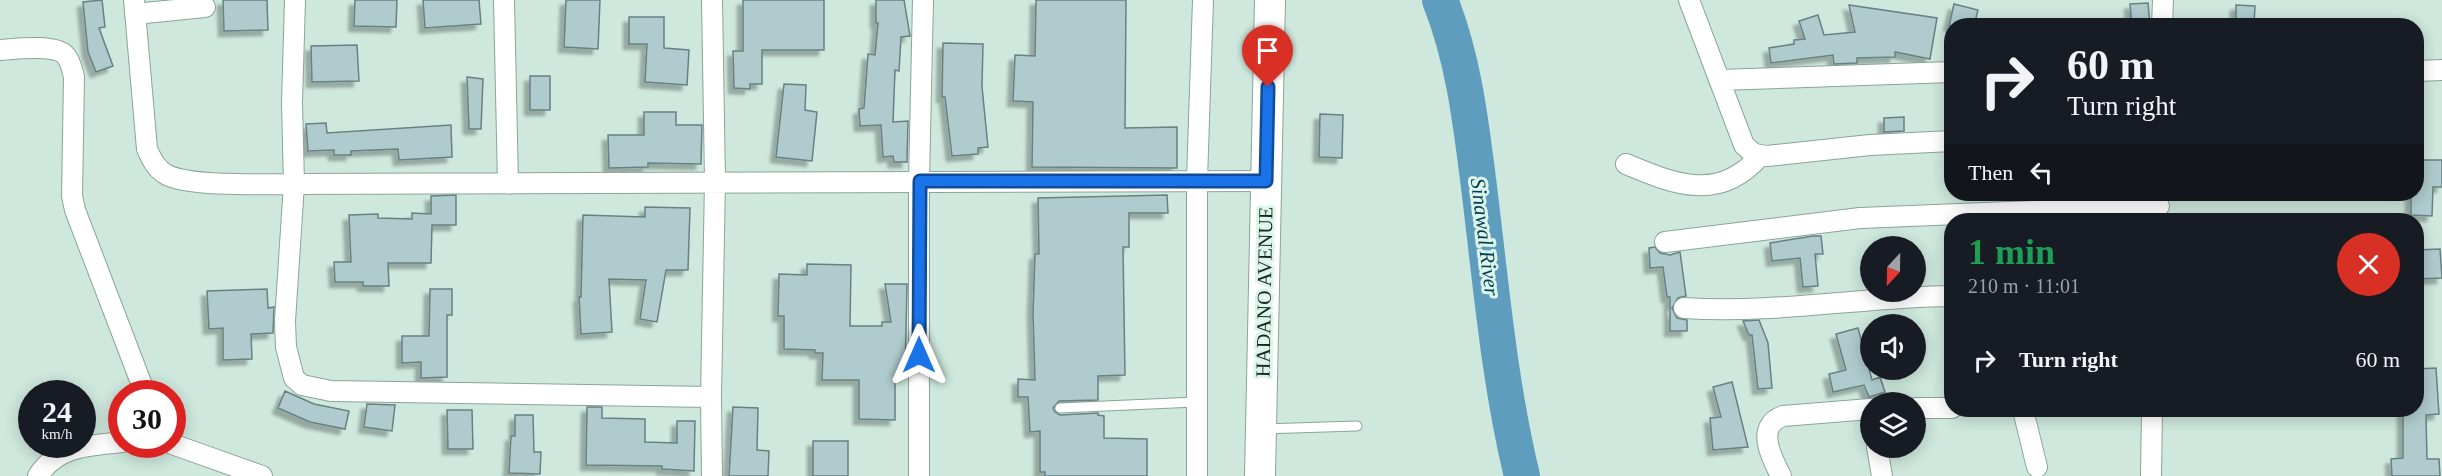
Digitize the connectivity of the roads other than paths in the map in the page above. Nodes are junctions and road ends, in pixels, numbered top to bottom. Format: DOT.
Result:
graph roads {
  1 [pos="295,0"];
  2 [pos="504,0"];
  3 [pos="712,0"];
  4 [pos="923,0"];
  5 [pos="1203,0"];
  6 [pos="1689,0"];
  7 [pos="2163,0"];
  8 [pos="135,7"];
  9 [pos="205,7"];
  10 [pos="1270,8"];
  11 [pos="2162,18"];
  12 [pos="0,50"];
  13 [pos="2442,70"];
  14 [pos="2424,71"];
  15 [pos="1944,72"];
  16 [pos="1719,80"];
  17 [pos="1944,141"];
  18 [pos="1760,156"];
  19 [pos="1626,164"];
  20 [pos="1197,180"];
  21 [pos="715,181"];
  22 [pos="920,181"];
  23 [pos="1266,181"];
  24 [pos="294,184"];
  25 [pos="508,184"];
  26 [pos="2159,207"];
  27 [pos="1996,213"];
  28 [pos="1944,215"];
  29 [pos="1665,242"];
  30 [pos="1944,296"];
  31 [pos="1684,308"];
  32 [pos="140,380"];
  33 [pos="711,397"];
  34 [pos="1196,402"];
  35 [pos="1060,408"];
  36 [pos="1926,408"];
  37 [pos="1944,408"];
  38 [pos="1860,410"];
  39 [pos="2025,417"];
  40 [pos="2152,417"];
  41 [pos="1357,426"];
  42 [pos="1261,429"];
  43 [pos="108,444"];
  44 [pos="186,449"];
  45 [pos="1879,458"];
  46 [pos="2037,467"];
  47 [pos="254,475"];
  48 [pos="39,476"];
  49 [pos="712,476"];
  50 [pos="919,476"];
  51 [pos="1197,476"];
  52 [pos="1260,476"];
  53 [pos="1781,476"];
  54 [pos="1882,476"];
  55 [pos="2151,476"];
  1 -- 24 [label="street"];
  2 -- 25 [label="street"];
  3 -- 21 [label="street"];
  4 -- 22 [label="street"];
  5 -- 20 [label="street"];
  6 -- 16 [label="street"];
  7 -- 11 [label="street"];
  8 -- 9 [label="street"];
  8 -- 24 [label="street"];
  10 -- 23 [label="main road, HADANO AVENUE"];
  12 -- 32 [label="street"];
  13 -- 14 [label="street"];
  15 -- 16 [label="street"];
  16 -- 18 [label="street"];
  17 -- 18 [label="street"];
  18 -- 19 [label="street"];
  20 -- 22 [label="street"];
  20 -- 23 [label="street"];
  20 -- 34 [label="street"];
  21 -- 22 [label="street"];
  21 -- 25 [label="street"];
  21 -- 33 [label="street"];
  22 -- 50 [label="street"];
  23 -- 42 [label="main road, HADANO AVENUE"];
  24 -- 25 [label="street"];
  24 -- 33 [label="street"];
  26 -- 27 [label="street"];
  28 -- 29 [label="street"];
  30 -- 31 [label="street"];
  33 -- 49 [label="street"];
  34 -- 35 [label="lane"];
  34 -- 51 [label="street"];
  36 -- 37 [label="street"];
  38 -- 53 [label="street"];
  39 -- 46 [label="street"];
  40 -- 55 [label="street"];
  41 -- 42 [label="lane"];
  42 -- 52 [label="main road, HADANO AVENUE"];
  43 -- 48 [label="street"];
  44 -- 47 [label="street"];
  45 -- 54 [label="street"];
}
